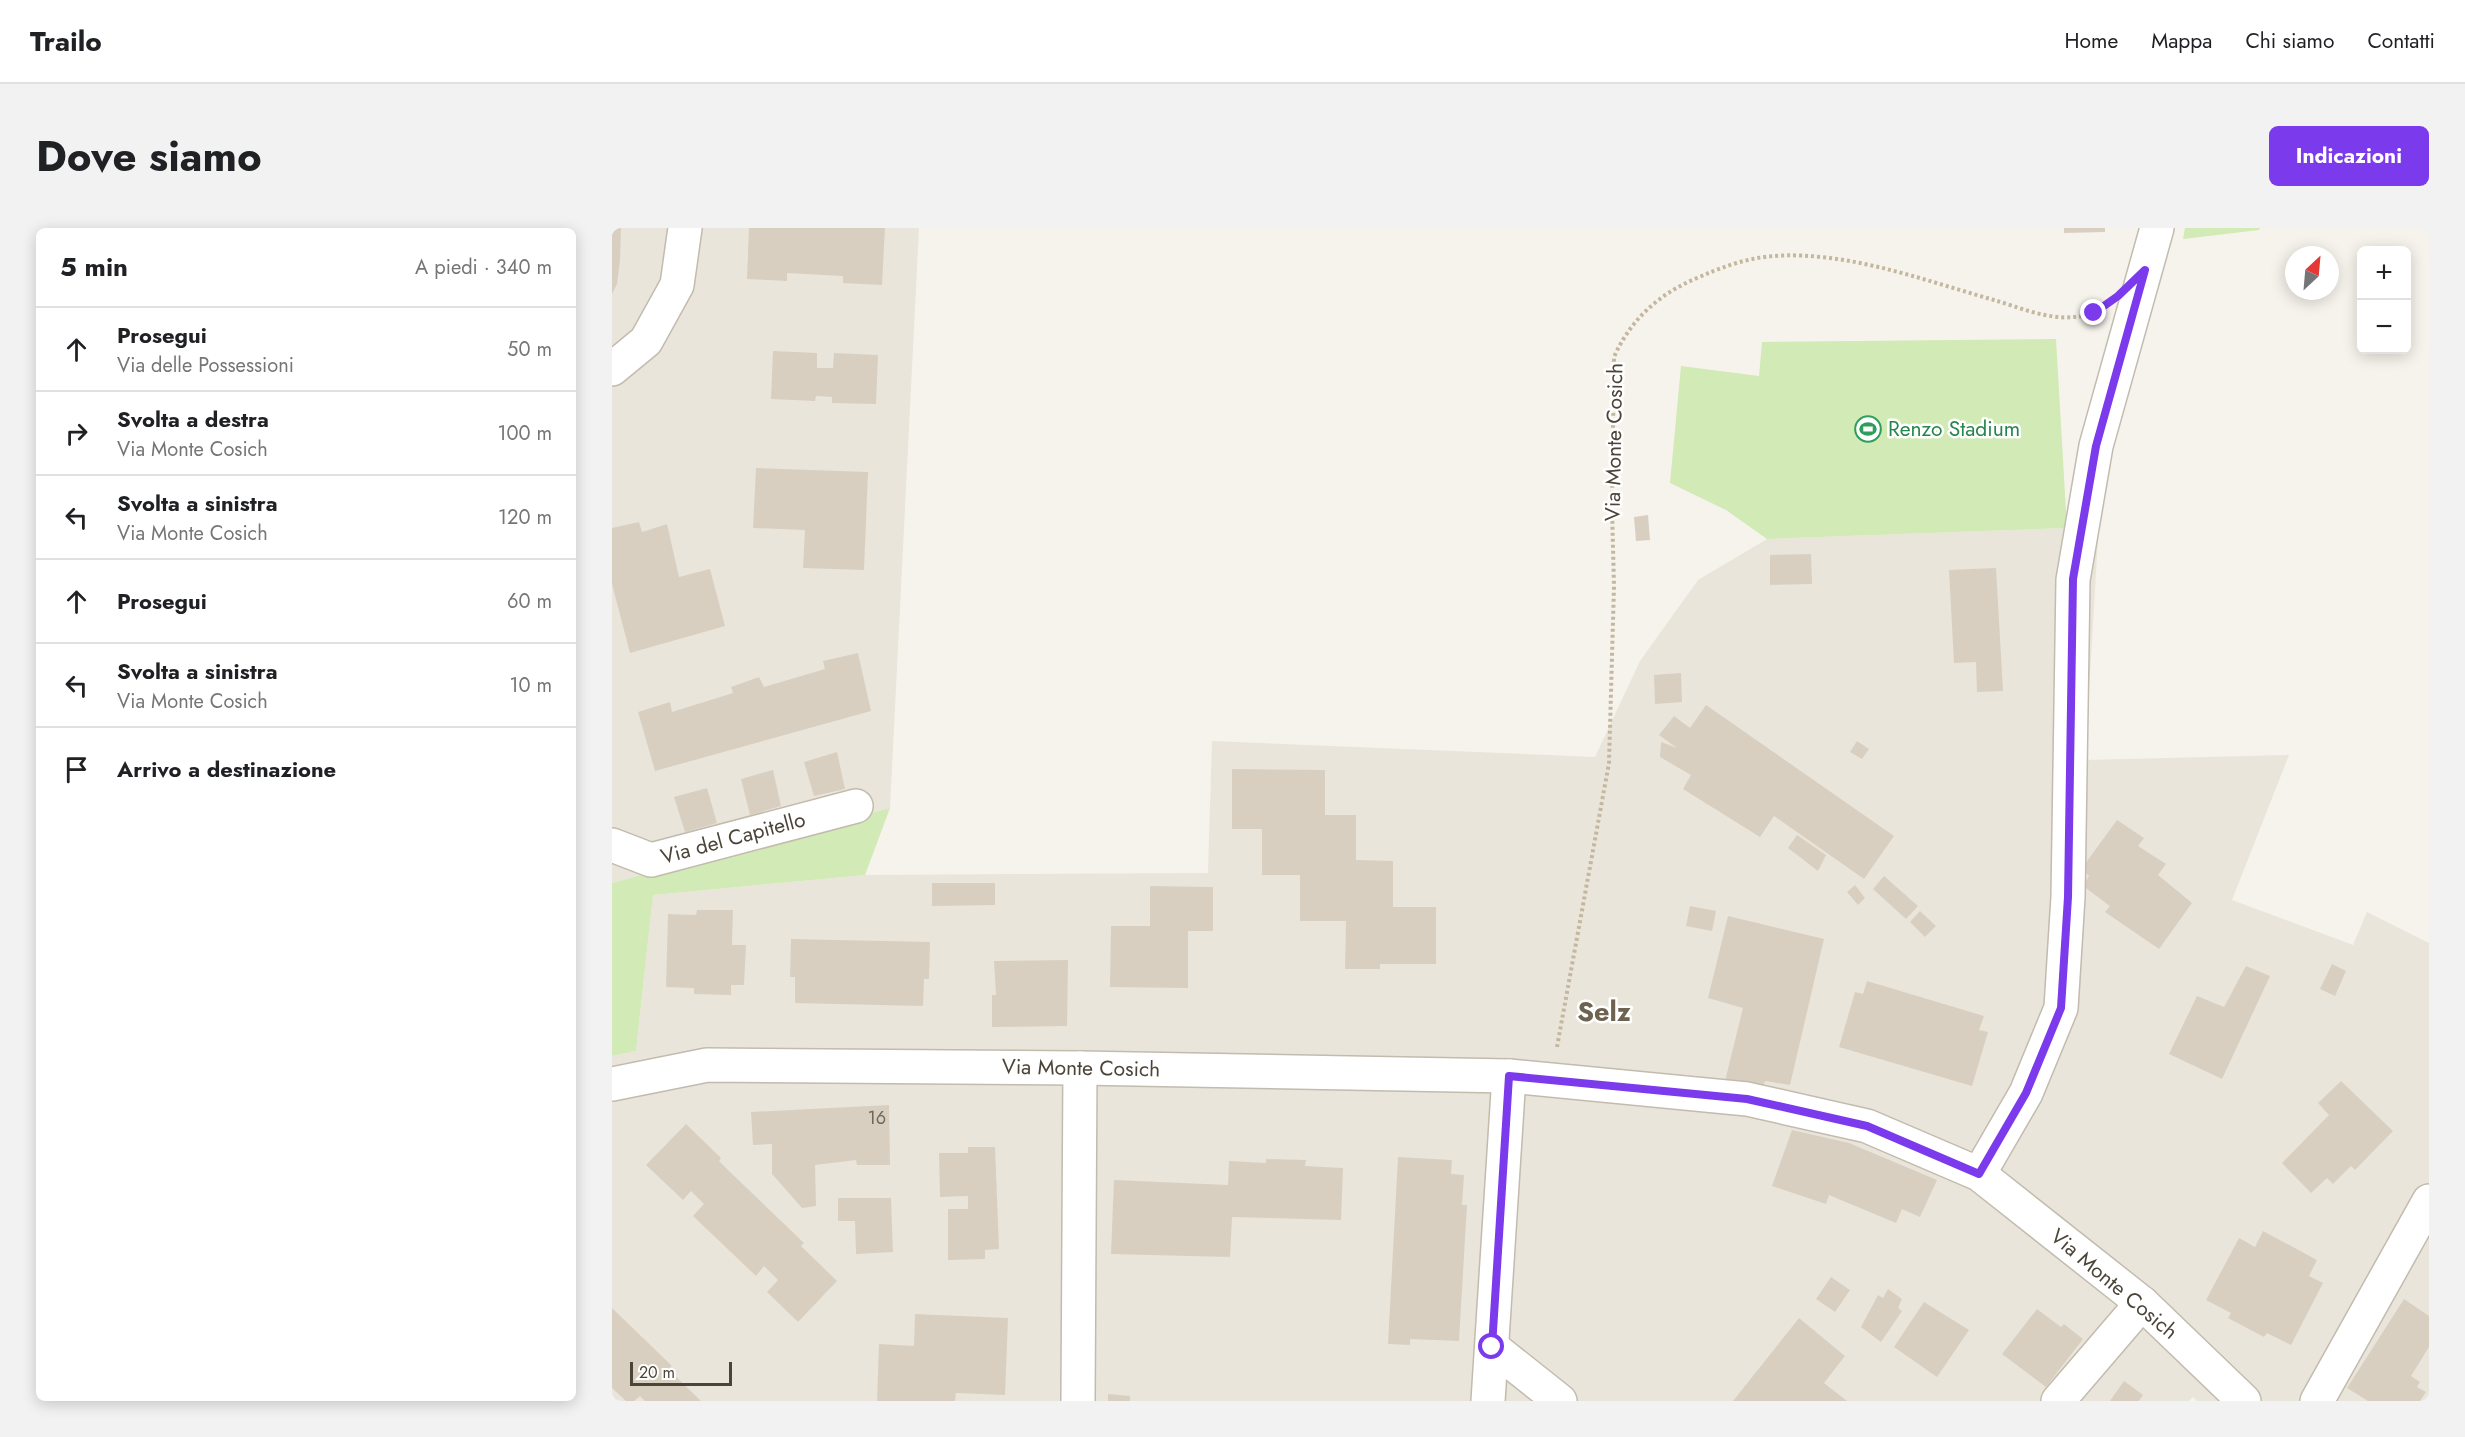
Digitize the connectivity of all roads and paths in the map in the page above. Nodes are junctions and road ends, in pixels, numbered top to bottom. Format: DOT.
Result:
graph roads {
  1 [pos="685,228"];
  2 [pos="2157,228"];
  3 [pos="2102,307"];
  4 [pos="612,369"];
  5 [pos="856,806"];
  6 [pos="612,845"];
  7 [pos="1080,1068"];
  8 [pos="1509,1076"];
  9 [pos="1551,1080"];
  10 [pos="612,1084"];
  11 [pos="1979,1174"];
  12 [pos="2429,1201"];
  13 [pos="2142,1303"];
  14 [pos="1492,1347"];
  15 [pos="1078,1401"];
  16 [pos="1488,1401"];
  17 [pos="1560,1401"];
  18 [pos="2058,1401"];
  19 [pos="2244,1401"];
  20 [pos="2317,1401"];
  1 -- 4 [label="street"];
  2 -- 11 [label="street"];
  3 -- 9 [label="path, Via Monte Cosich"];
  5 -- 6 [label="street, Via del Capitello"];
  7 -- 8 [label="street, Via Monte Cosich"];
  7 -- 10 [label="street, Via Monte Cosich"];
  7 -- 15 [label="street"];
  8 -- 9 [label="street, Via Monte Cosich"];
  8 -- 14 [label="street"];
  9 -- 11 [label="street, Via Monte Cosich"];
  11 -- 13 [label="street, Via Monte Cosich"];
  12 -- 20 [label="street"];
  13 -- 18 [label="street"];
  13 -- 19 [label="street, Via Monte Cosich"];
  14 -- 16 [label="street"];
  14 -- 17 [label="street"];
}
